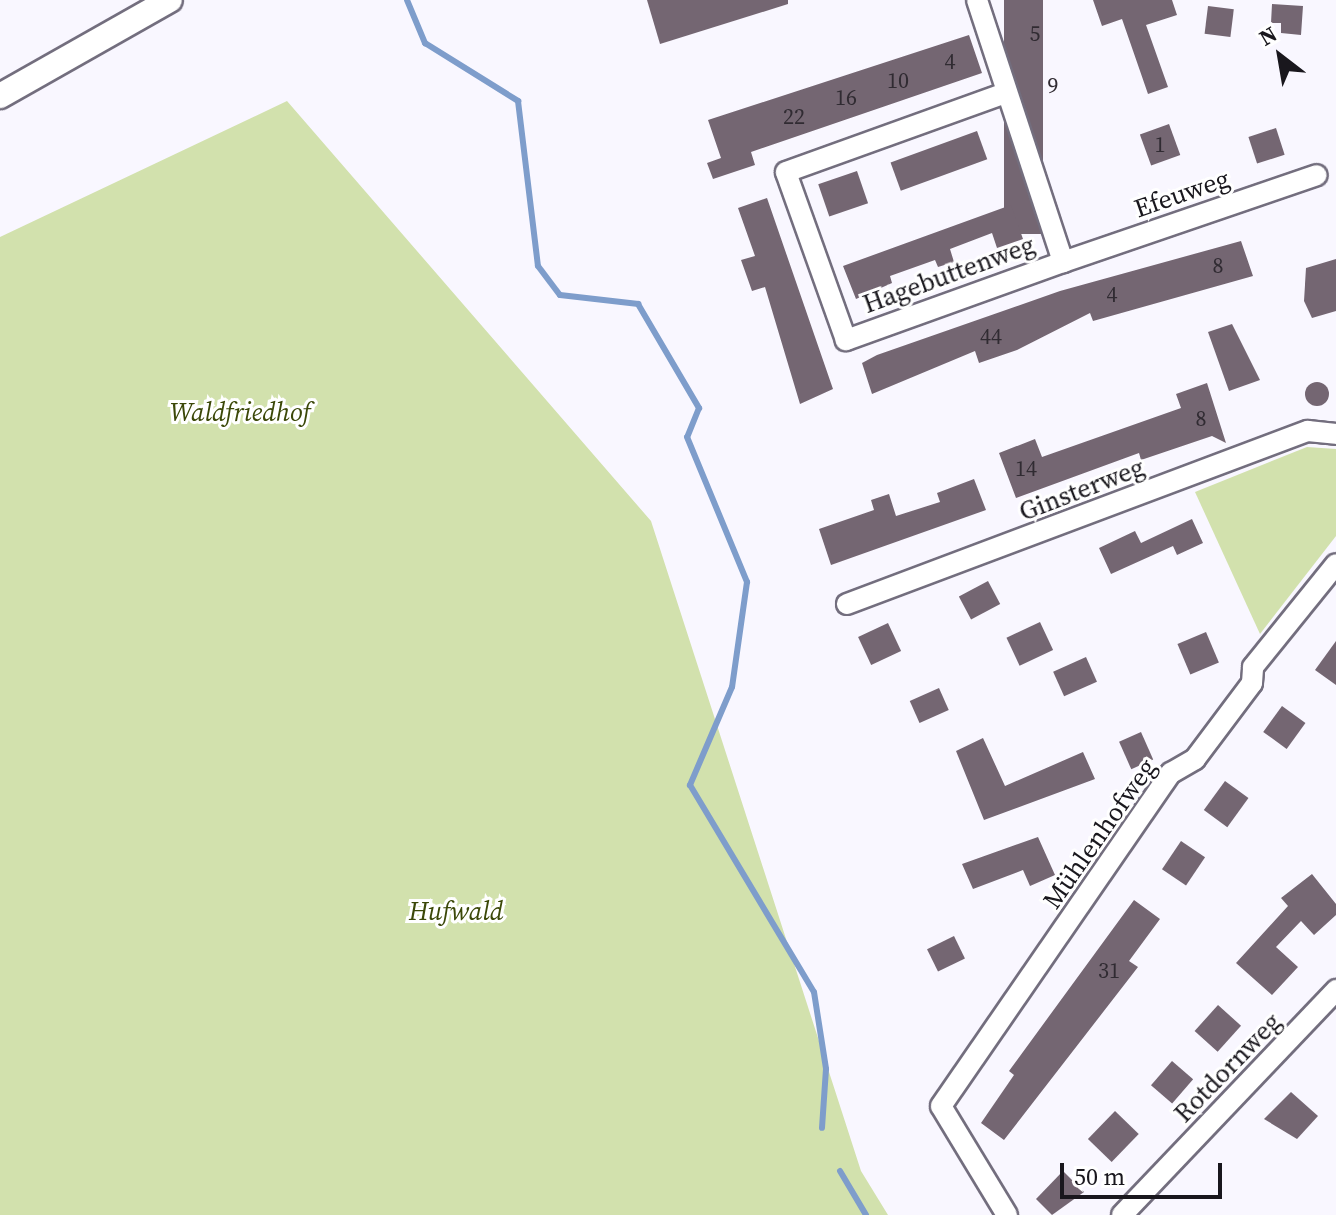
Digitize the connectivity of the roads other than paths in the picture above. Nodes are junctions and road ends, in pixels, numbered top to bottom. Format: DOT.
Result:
graph roads {
  1 [pos="170,0"];
  2 [pos="977,0"];
  3 [pos="1006,93"];
  4 [pos="0,96"];
  5 [pos="1317,175"];
  6 [pos="1063,262"];
  7 [pos="1336,434"];
  8 [pos="1336,564"];
  9 [pos="847,604"];
  10 [pos="1336,990"];
  11 [pos="1007,1215"];
  12 [pos="1122,1215"];
  1 -- 4 [label="street"];
  2 -- 3 [label="street, Hagebuttenweg"];
  3 -- 6 [label="street, Hagebuttenweg"];
  3 -- 6 [label="street, Hagebuttenweg"];
  5 -- 6 [label="street, Efeuweg"];
  7 -- 9 [label="street, Ginsterweg"];
  8 -- 11 [label="street, Mühlenhofweg"];
  10 -- 12 [label="street, Rotdornweg"];
}
